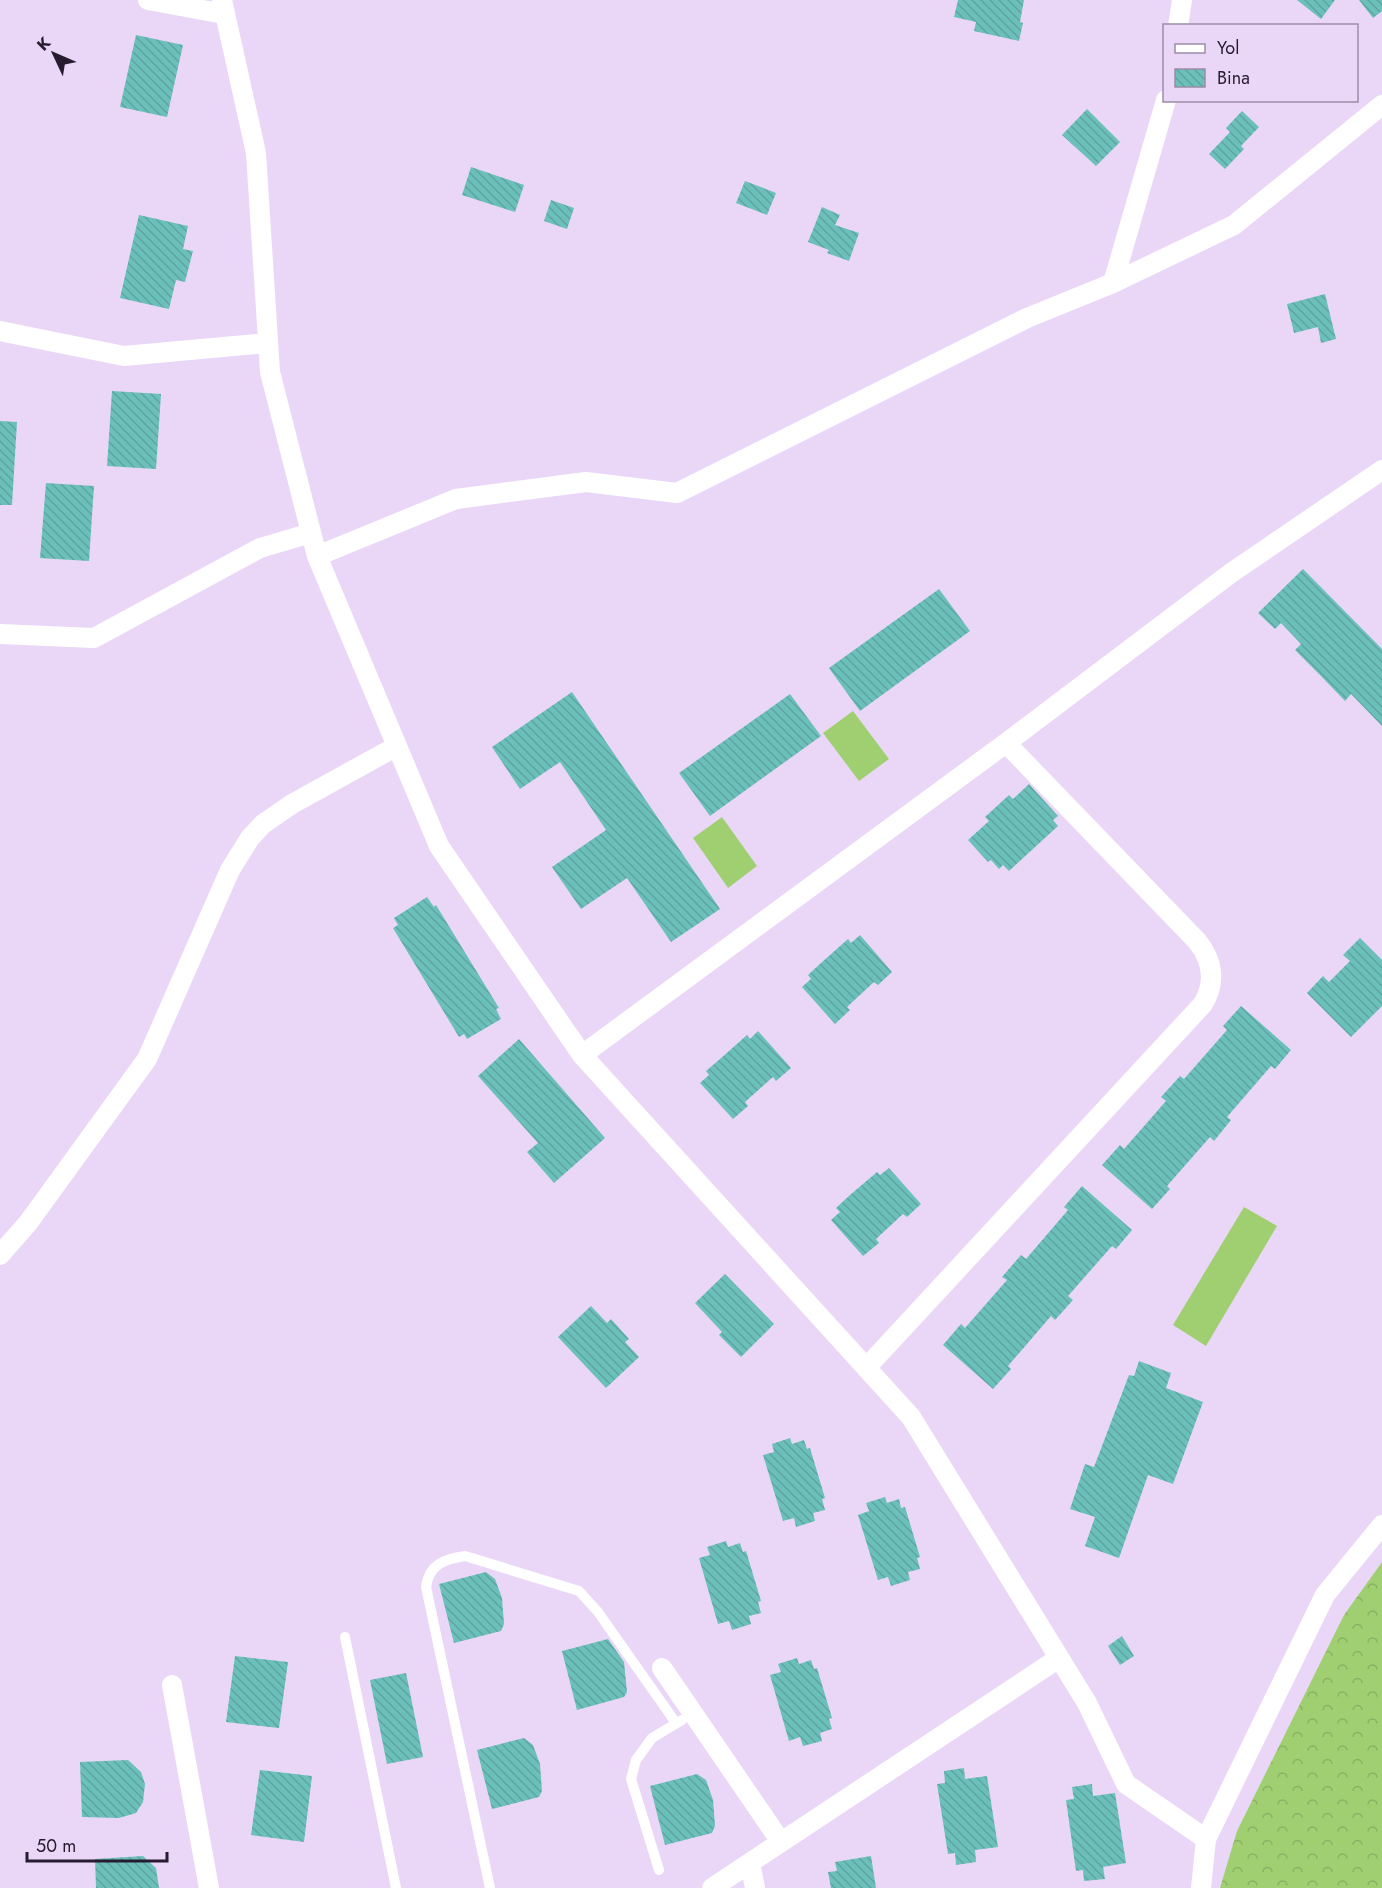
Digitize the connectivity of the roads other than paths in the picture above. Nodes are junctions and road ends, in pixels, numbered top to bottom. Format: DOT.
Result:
graph roads {
  1 [pos="148,0"];
  2 [pos="1182,0"];
  3 [pos="223,7"];
  4 [pos="1178,24"];
  5 [pos="1165,102"];
  6 [pos="1382,105"];
  7 [pos="1113,283"];
  8 [pos="0,331"];
  9 [pos="268,344"];
  10 [pos="1382,470"];
  11 [pos="311,533"];
  12 [pos="317,556"];
  13 [pos="0,634"];
  14 [pos="1006,743"];
  15 [pos="397,746"];
  16 [pos="582,1055"];
  17 [pos="0,1255"];
  18 [pos="866,1368"];
  19 [pos="1382,1525"];
  20 [pos="345,1637"];
  21 [pos="1059,1658"];
  22 [pos="662,1668"];
  23 [pos="172,1685"];
  24 [pos="685,1718"];
  25 [pos="1206,1839"];
  26 [pos="781,1842"];
  27 [pos="750,1863"];
  28 [pos="659,1870"];
  29 [pos="209,1888"];
  30 [pos="396,1888"];
  31 [pos="490,1888"];
  32 [pos="712,1888"];
  33 [pos="754,1888"];
  34 [pos="1201,1888"];
  1 -- 3 [label="street"];
  2 -- 4 [label="street"];
  3 -- 9 [label="street"];
  5 -- 7 [label="street"];
  6 -- 7 [label="street"];
  7 -- 12 [label="street"];
  8 -- 9 [label="street"];
  9 -- 11 [label="street"];
  10 -- 14 [label="street"];
  11 -- 12 [label="street"];
  11 -- 13 [label="street"];
  12 -- 15 [label="street"];
  14 -- 16 [label="street"];
  14 -- 18 [label="street"];
  15 -- 16 [label="street"];
  15 -- 17 [label="street"];
  16 -- 18 [label="street"];
  18 -- 21 [label="street"];
  19 -- 25 [label="street"];
  20 -- 30 [label="lane"];
  21 -- 25 [label="street"];
  21 -- 26 [label="street"];
  22 -- 24 [label="street"];
  23 -- 29 [label="street"];
  24 -- 26 [label="street"];
  24 -- 28 [label="lane"];
  24 -- 31 [label="lane"];
  25 -- 34 [label="street"];
  26 -- 27 [label="street"];
  27 -- 32 [label="street"];
  27 -- 33 [label="street"];
}
